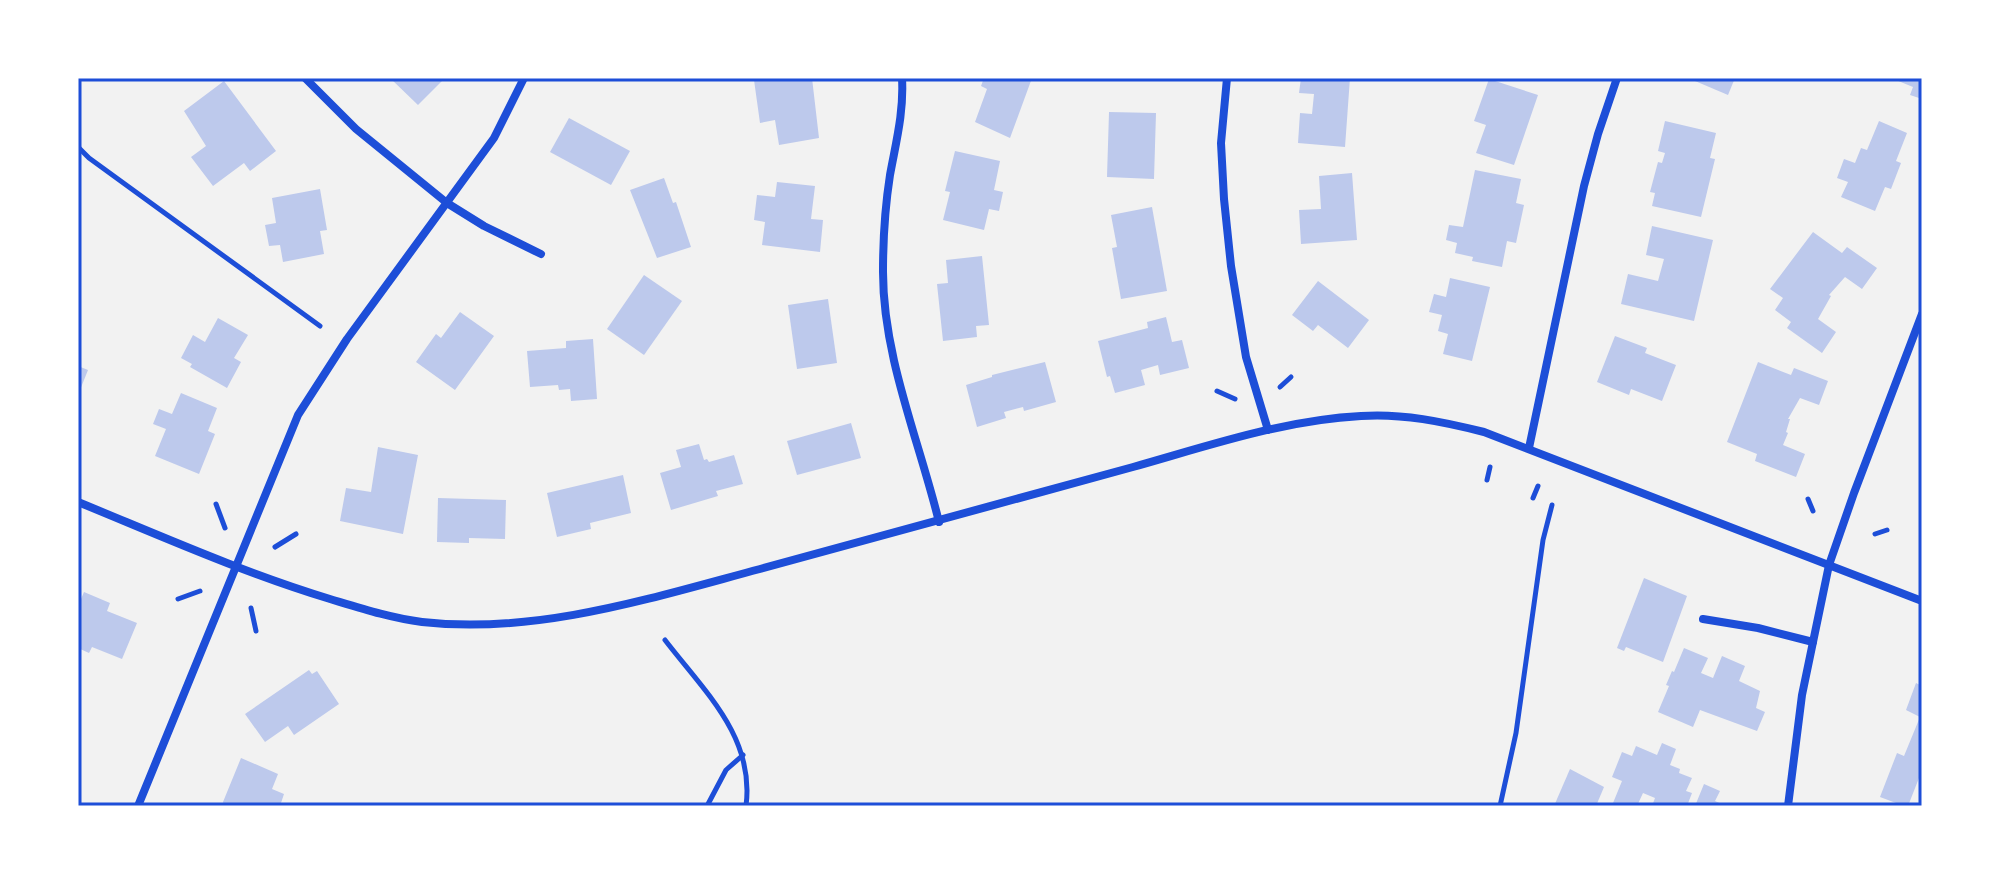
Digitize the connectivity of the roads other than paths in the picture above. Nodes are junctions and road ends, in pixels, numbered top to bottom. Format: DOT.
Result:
graph roads {
  1 [pos="305,78"];
  2 [pos="524,78"];
  3 [pos="902,78"];
  4 [pos="1227,78"];
  5 [pos="1617,78"];
  6 [pos="447,203"];
  7 [pos="541,254"];
  8 [pos="1922,314"];
  9 [pos="1268,430"];
  10 [pos="1529,448"];
  11 [pos="78,502"];
  12 [pos="939,522"];
  13 [pos="1829,565"];
  14 [pos="237,568"];
  15 [pos="1922,601"];
  16 [pos="1703,619"];
  17 [pos="1813,642"];
  18 [pos="138,806"];
  19 [pos="1788,806"];
  1 -- 6 [label="street"];
  2 -- 6 [label="street"];
  3 -- 12 [label="street"];
  4 -- 9 [label="street"];
  5 -- 10 [label="street"];
  6 -- 7 [label="street"];
  6 -- 14 [label="street"];
  8 -- 13 [label="street"];
  9 -- 10 [label="street"];
  9 -- 12 [label="street"];
  10 -- 13 [label="street"];
  11 -- 14 [label="street"];
  12 -- 14 [label="street"];
  13 -- 15 [label="street"];
  13 -- 17 [label="street"];
  14 -- 18 [label="street"];
  16 -- 17 [label="street"];
  17 -- 19 [label="street"];
}
